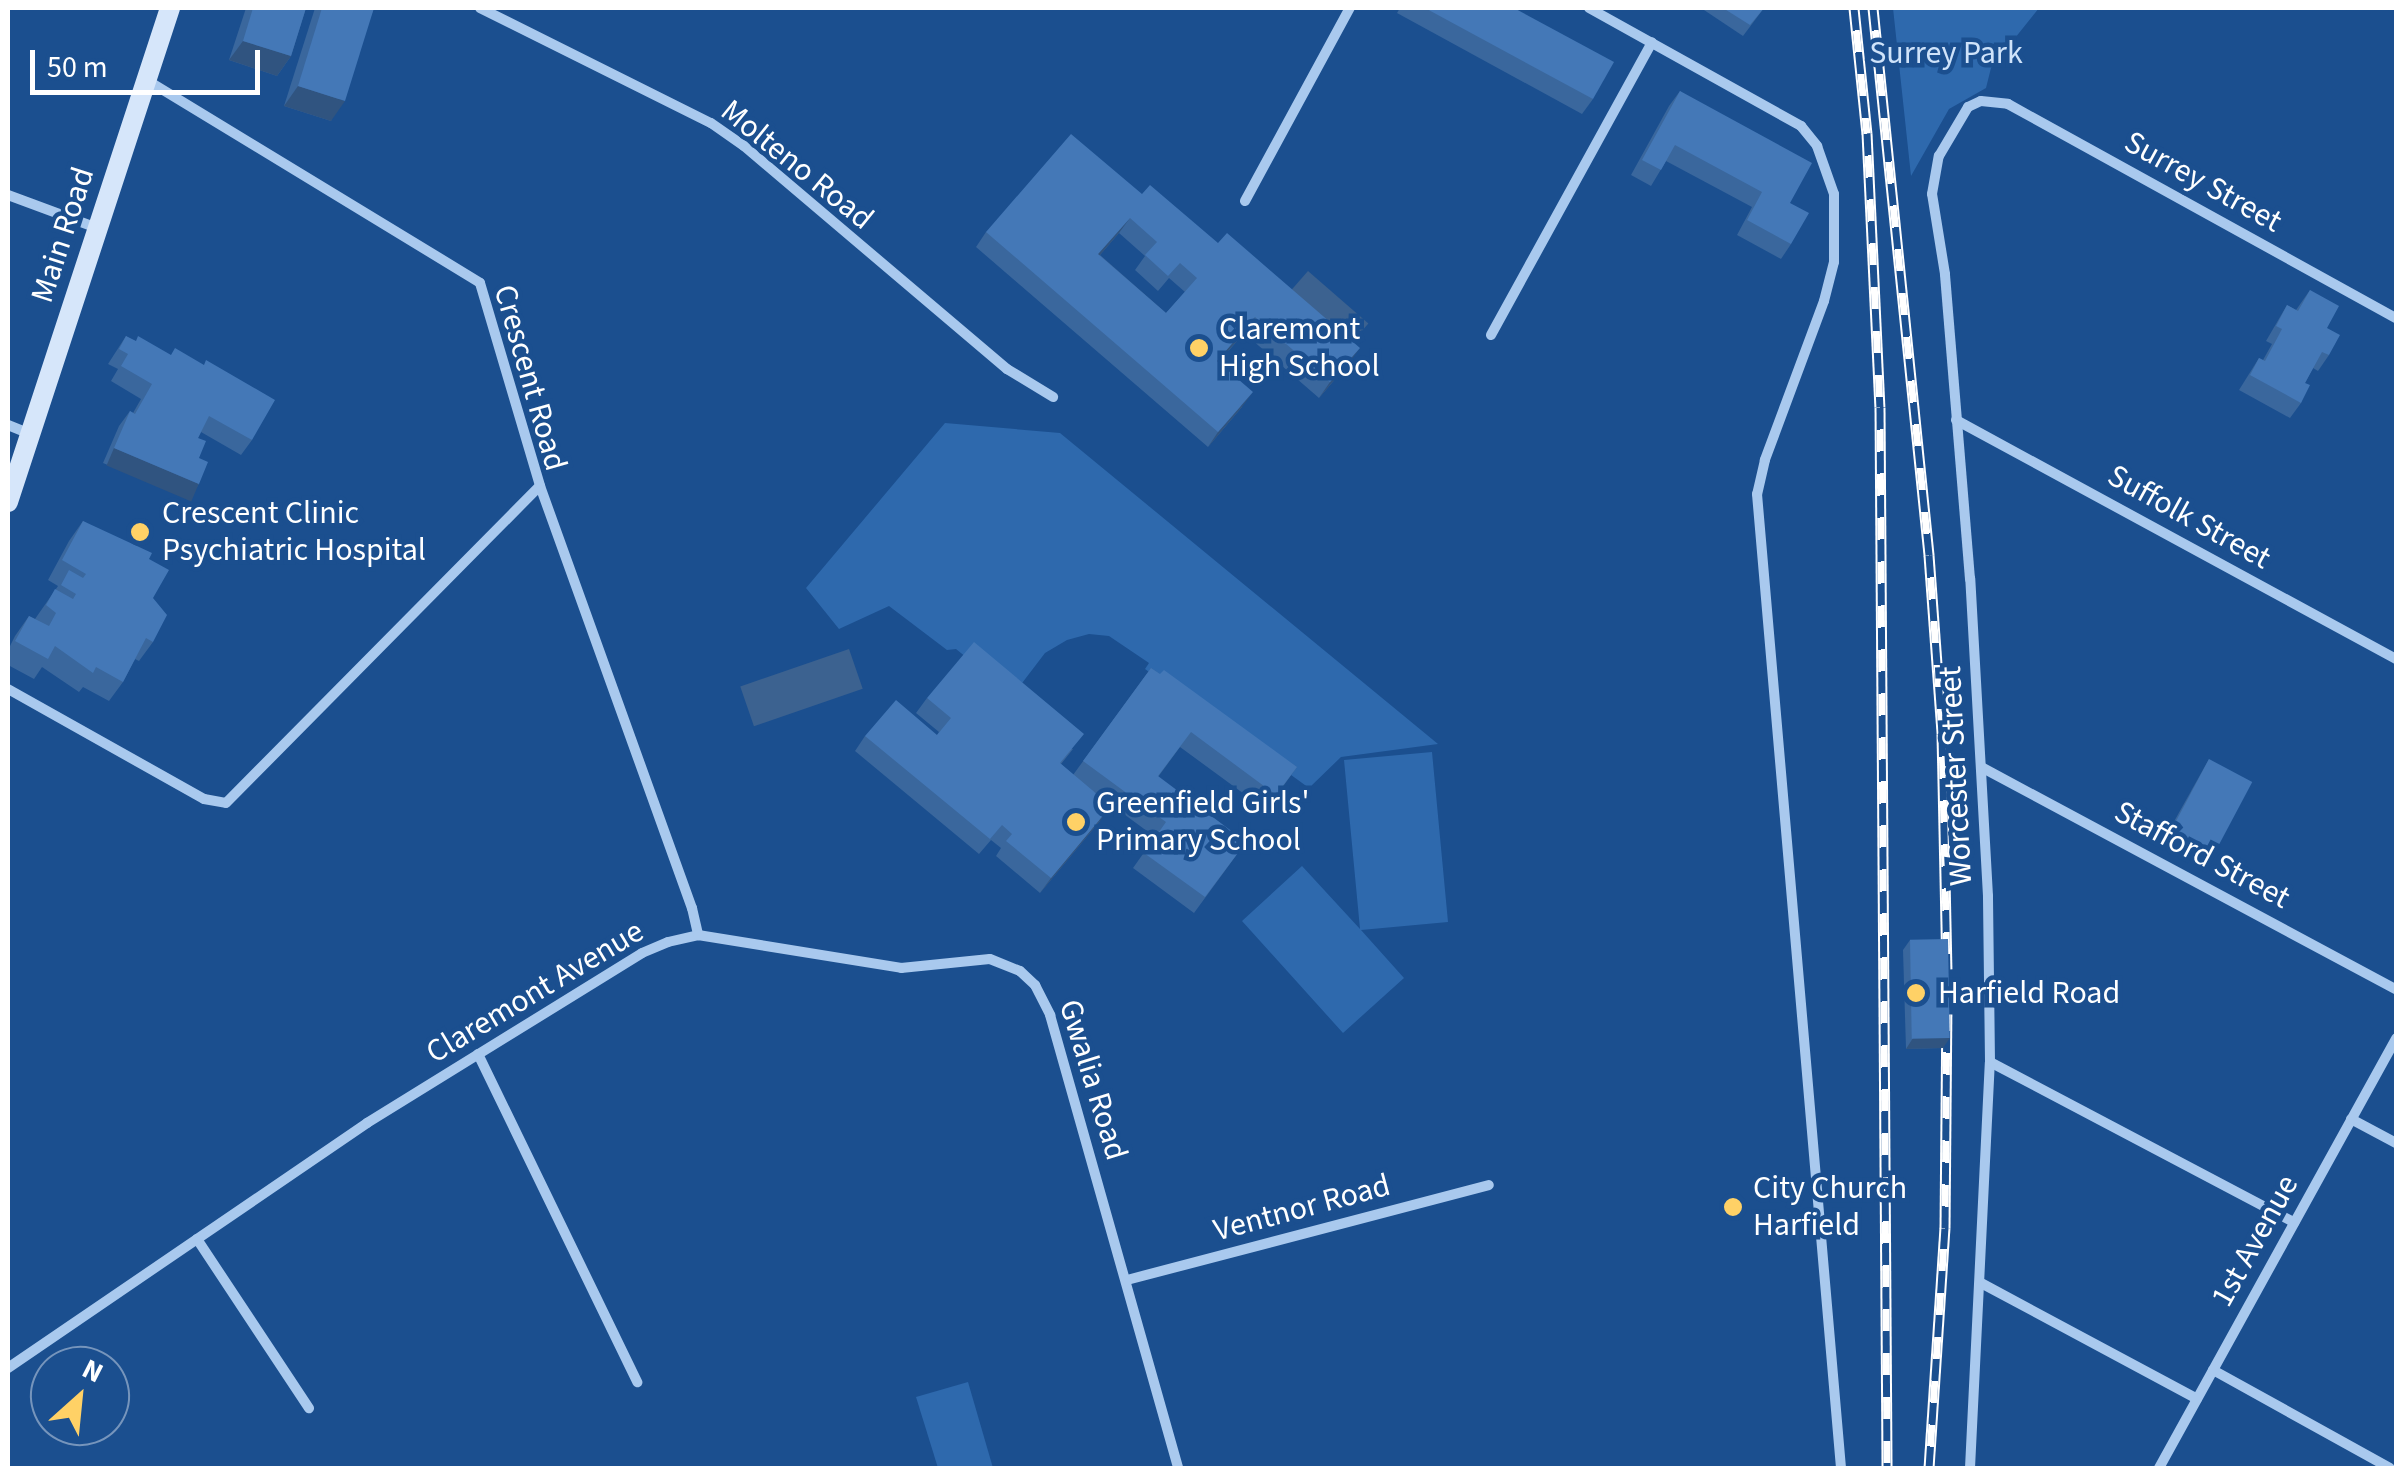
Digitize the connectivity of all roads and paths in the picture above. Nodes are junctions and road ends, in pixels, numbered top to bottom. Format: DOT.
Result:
graph roads {
  1 [pos="166,8"];
  2 [pos="480,8"];
  3 [pos="1350,8"];
  4 [pos="1589,8"];
  5 [pos="1652,42"];
  6 [pos="144,78"];
  7 [pos="1982,102"];
  8 [pos="8,195"];
  9 [pos="1245,201"];
  10 [pos="97,228"];
  11 [pos="2396,318"];
  12 [pos="1490,335"];
  13 [pos="1054,397"];
  14 [pos="1956,420"];
  15 [pos="8,425"];
  16 [pos="30,434"];
  17 [pos="540,486"];
  18 [pos="8,502"];
  19 [pos="2396,660"];
  20 [pos="8,689"];
  21 [pos="1983,768"];
  22 [pos="698,935"];
  23 [pos="2396,989"];
  24 [pos="2396,1038"];
  25 [pos="478,1054"];
  26 [pos="1990,1062"];
  27 [pos="2351,1119"];
  28 [pos="2396,1143"];
  29 [pos="1489,1185"];
  30 [pos="2294,1222"];
  31 [pos="197,1239"];
  32 [pos="1127,1280"];
  33 [pos="1981,1283"];
  34 [pos="8,1368"];
  35 [pos="2213,1370"];
  36 [pos="637,1382"];
  37 [pos="2197,1399"];
  38 [pos="309,1408"];
  39 [pos="2384,1467"];
  40 [pos="1178,1468"];
  41 [pos="1842,1468"];
  42 [pos="1970,1468"];
  43 [pos="2159,1468"];
  1 -- 6 [label="main road, Main Road"];
  2 -- 13 [label="street, Molteno Road"];
  3 -- 9 [label="street"];
  4 -- 5 [label="street"];
  5 -- 12 [label="street"];
  5 -- 41 [label="street"];
  6 -- 10 [label="main road, Main Road"];
  6 -- 17 [label="street, Crescent Road"];
  7 -- 11 [label="street, Surrey Street"];
  7 -- 14 [label="street, Worcester Street"];
  8 -- 10 [label="street"];
  10 -- 16 [label="main road, Main Road"];
  14 -- 19 [label="street, Suffolk Street"];
  14 -- 21 [label="street, Worcester Street"];
  15 -- 16 [label="street"];
  16 -- 18 [label="main road, Main Road"];
  17 -- 20 [label="street, Crescent Road"];
  17 -- 22 [label="street, Claremont Avenue"];
  21 -- 23 [label="street, Stafford Street"];
  21 -- 26 [label="street, Worcester Street"];
  22 -- 25 [label="street, Claremont Avenue"];
  22 -- 32 [label="street, Gwalia Road"];
  24 -- 27 [label="street, 1st Avenue"];
  25 -- 31 [label="street, Claremont Avenue"];
  25 -- 36 [label="street"];
  26 -- 30 [label="street"];
  26 -- 33 [label="street, Worcester Street"];
  27 -- 28 [label="street"];
  27 -- 30 [label="street, 1st Avenue"];
  29 -- 32 [label="street, Ventnor Road"];
  30 -- 35 [label="street, 1st Avenue"];
  31 -- 34 [label="street, Claremont Avenue"];
  31 -- 38 [label="street"];
  32 -- 40 [label="street, Gwalia Road"];
  33 -- 37 [label="street"];
  33 -- 42 [label="street, Worcester Street"];
  35 -- 37 [label="street, 1st Avenue"];
  35 -- 39 [label="street"];
  37 -- 43 [label="street, 1st Avenue"];
}
